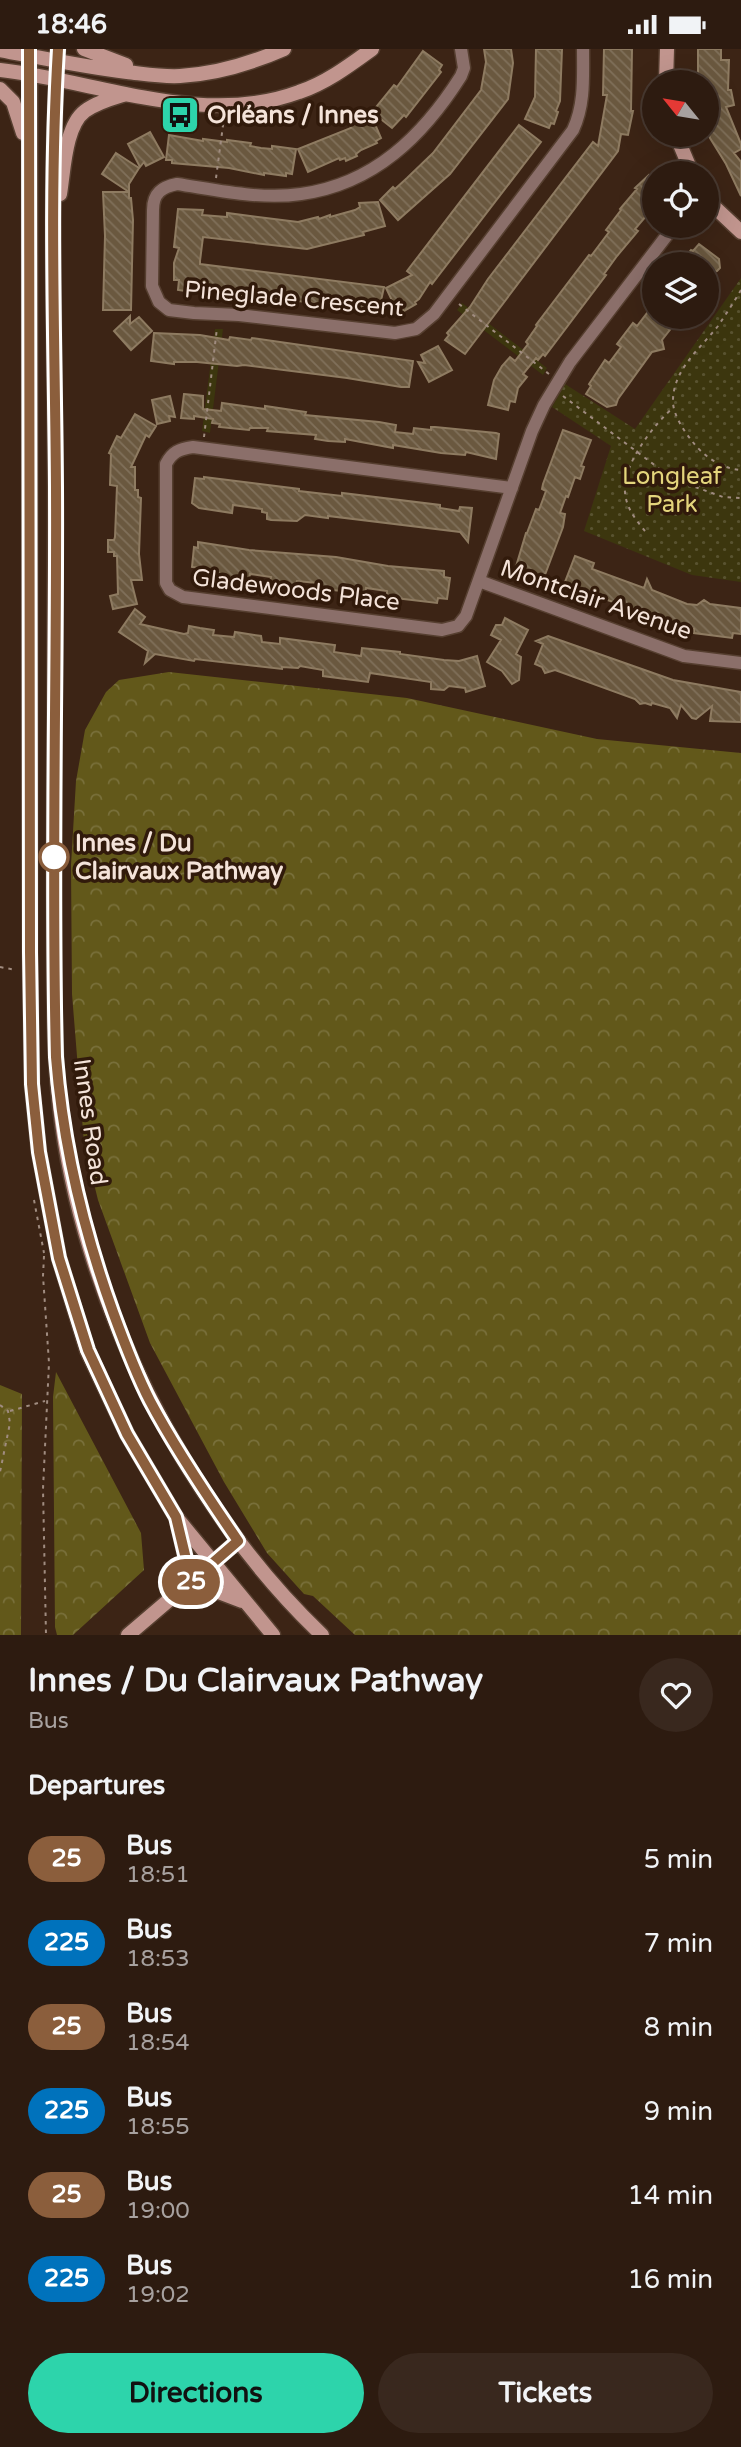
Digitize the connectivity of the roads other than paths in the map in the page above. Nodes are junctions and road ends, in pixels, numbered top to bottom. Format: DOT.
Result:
graph roads {
  1 [pos="85,49"];
  2 [pos="284,49"];
  3 [pos="372,49"];
  4 [pos="461,49"];
  5 [pos="583,49"];
  6 [pos="667,49"];
  7 [pos="0,50"];
  8 [pos="29,53"];
  9 [pos="57,56"];
  10 [pos="0,70"];
  11 [pos="666,70"];
  12 [pos="29,75"];
  13 [pos="160,76"];
  14 [pos="55,80"];
  15 [pos="0,89"];
  16 [pos="126,94"];
  17 [pos="29,158"];
  18 [pos="719,211"];
  19 [pos="741,232"];
  20 [pos="665,238"];
  21 [pos="54,244"];
  22 [pos="512,488"];
  23 [pos="479,581"];
  24 [pos="741,663"];
  25 [pos="176,1517"];
  26 [pos="238,1541"];
  27 [pos="212,1564"];
  28 [pos="177,1594"];
  29 [pos="245,1603"];
  30 [pos="128,1635"];
  31 [pos="273,1635"];
  32 [pos="322,1635"];
  1 -- 13 [label="main road"];
  2 -- 13 [label="main road"];
  3 -- 16 [label="main road"];
  4 -- 5 [label="street, Pineglade Crescent"];
  6 -- 11 [label="main road"];
  7 -- 8 [label="main road"];
  8 -- 9 [label="main road"];
  8 -- 12 [label="main road, Innes Road"];
  9 -- 13 [label="main road"];
  9 -- 14 [label="main road, Innes Road"];
  10 -- 12 [label="main road"];
  12 -- 14 [label="main road"];
  12 -- 17 [label="main road, Innes Road"];
  14 -- 16 [label="main road"];
  14 -- 21 [label="main road, Innes Road"];
  15 -- 17 [label="main road"];
  16 -- 21 [label="main road"];
  17 -- 25 [label="main road, Innes Road"];
  18 -- 19 [label="main road"];
  20 -- 22 [label="street, Gladewoods Place"];
  21 -- 26 [label="main road, Innes Road"];
  22 -- 23 [label="street, Gladewoods Place"];
  22 -- 23 [label="street, Gladewoods Place"];
  23 -- 24 [label="street, Montclair Avenue"];
  25 -- 27 [label="main road, Innes Road"];
  25 -- 28 [label="main road"];
  26 -- 27 [label="main road"];
  26 -- 32 [label="main road, Innes Road"];
  27 -- 28 [label="main road"];
  27 -- 29 [label="main road, Innes Road"];
  28 -- 29 [label="main road"];
  28 -- 30 [label="main road"];
  29 -- 31 [label="main road, Innes Road"];
}
